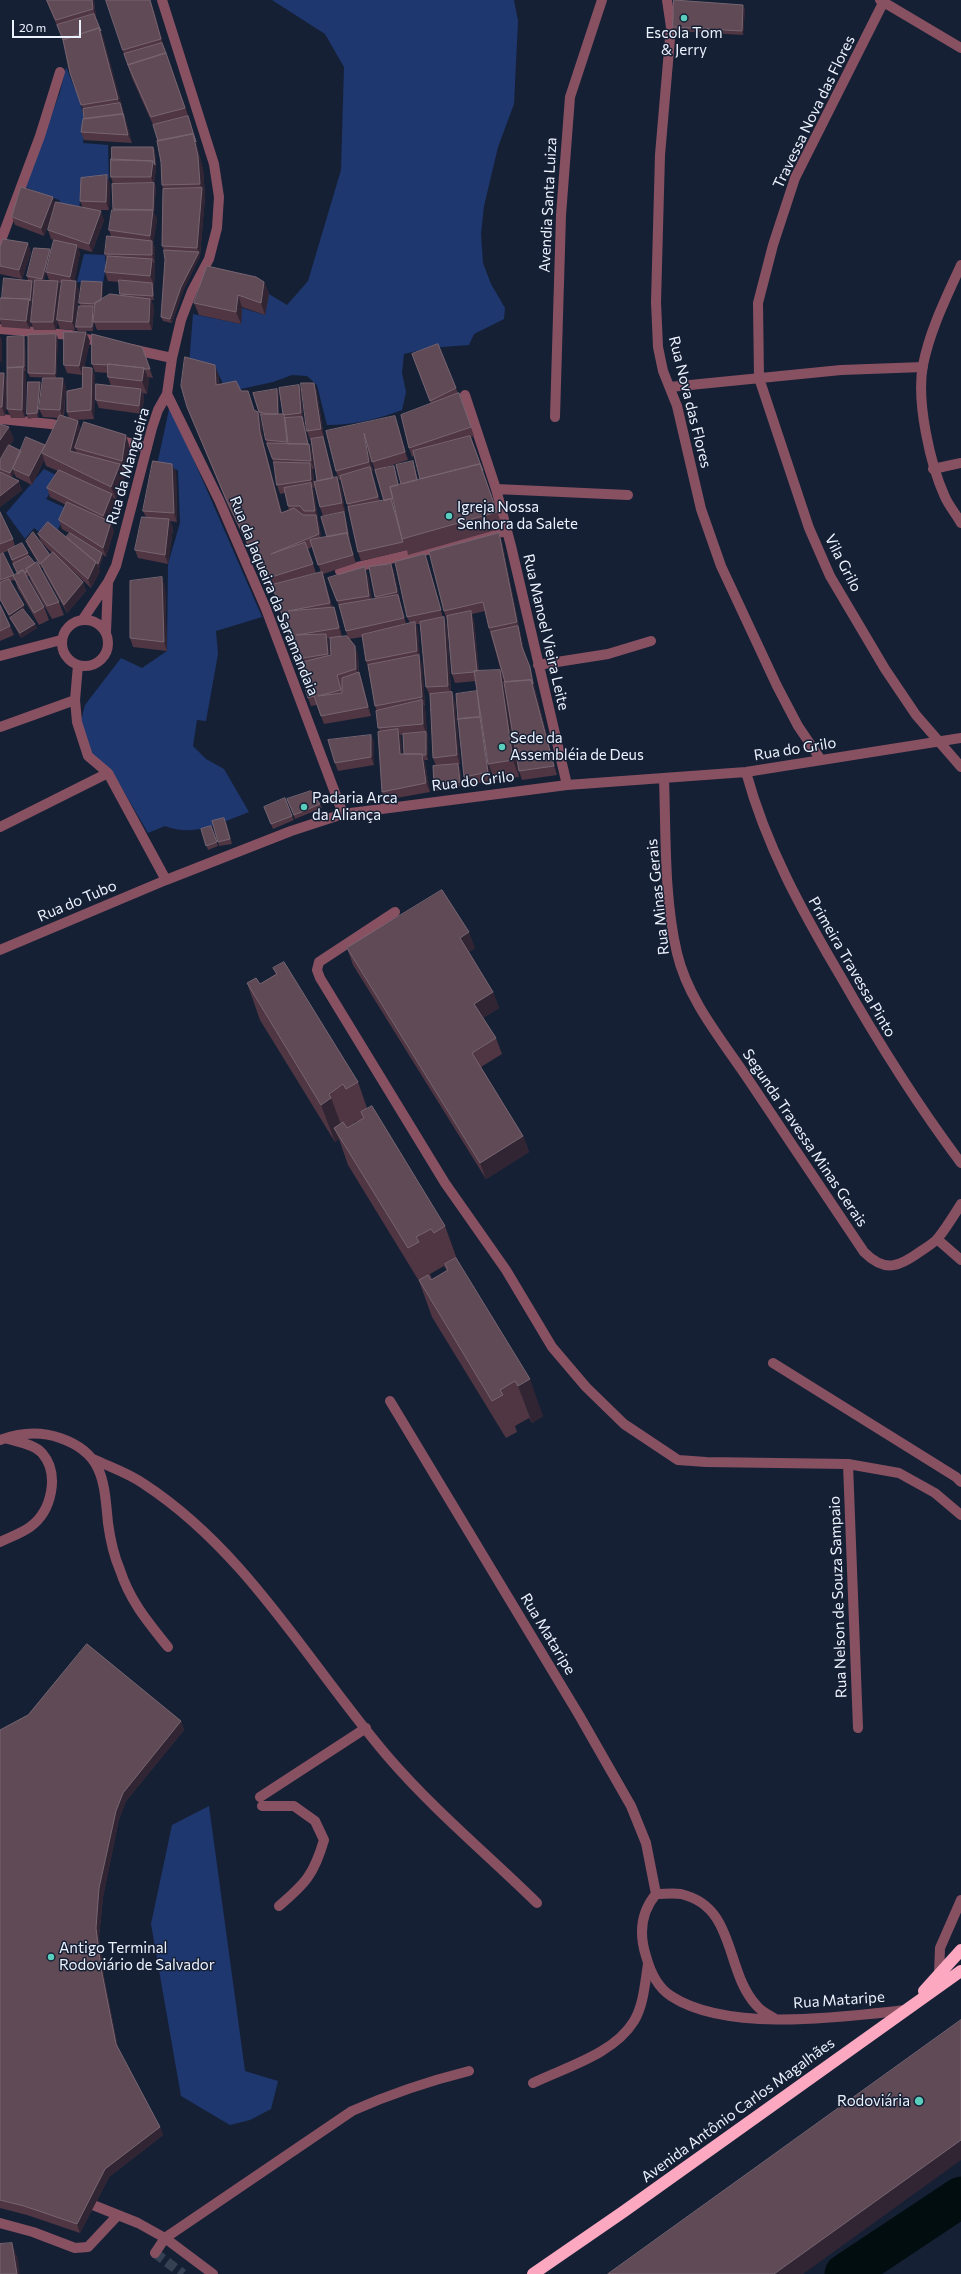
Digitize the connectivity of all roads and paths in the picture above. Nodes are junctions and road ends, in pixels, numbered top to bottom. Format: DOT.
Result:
graph roads {
  1 [pos="162,0"];
  2 [pos="602,0"];
  3 [pos="667,0"];
  4 [pos="882,1"];
  5 [pos="961,48"];
  6 [pos="60,72"];
  7 [pos="0,243"];
  8 [pos="961,265"];
  9 [pos="0,329"];
  10 [pos="172,358"];
  11 [pos="923,367"];
  12 [pos="759,378"];
  13 [pos="670,387"];
  14 [pos="167,394"];
  15 [pos="465,395"];
  16 [pos="555,417"];
  17 [pos="0,419"];
  18 [pos="80,431"];
  19 [pos="102,436"];
  20 [pos="147,448"];
  21 [pos="961,463"];
  22 [pos="933,469"];
  23 [pos="496,489"];
  24 [pos="628,494"];
  25 [pos="961,523"];
  26 [pos="507,531"];
  27 [pos="340,571"];
  28 [pos="108,582"];
  29 [pos="83,619"];
  30 [pos="106,632"];
  31 [pos="61,640"];
  32 [pos="652,641"];
  33 [pos="0,656"];
  34 [pos="78,665"];
  35 [pos="538,665"];
  36 [pos="75,700"];
  37 [pos="0,727"];
  38 [pos="961,738"];
  39 [pos="939,742"];
  40 [pos="820,760"];
  41 [pos="961,767"];
  42 [pos="746,772"];
  43 [pos="108,773"];
  44 [pos="664,778"];
  45 [pos="567,785"];
  46 [pos="343,814"];
  47 [pos="0,827"];
  48 [pos="166,880"];
  49 [pos="394,912"];
  50 [pos="0,950"];
  51 [pos="712,1028"];
  52 [pos="961,1163"];
  53 [pos="961,1204"];
  54 [pos="938,1239"];
  55 [pos="961,1260"];
  56 [pos="773,1363"];
  57 [pos="390,1401"];
  58 [pos="2,1439"];
  59 [pos="93,1459"];
  60 [pos="848,1464"];
  61 [pos="961,1482"];
  62 [pos="961,1515"];
  63 [pos="0,1542"];
  64 [pos="168,1647"];
  65 [pos="366,1728"];
  66 [pos="858,1728"];
  67 [pos="656,1894"];
  68 [pos="961,1900"];
  69 [pos="537,1903"];
  70 [pos="279,1906"];
  71 [pos="961,1950"];
  72 [pos="648,1964"];
  73 [pos="961,1971"];
  74 [pos="939,1975"];
  75 [pos="906,2010"];
  76 [pos="774,2018"];
  77 [pos="469,2071"];
  78 [pos="533,2083"];
  79 [pos="93,2205"];
  80 [pos="118,2215"];
  81 [pos="0,2223"];
  82 [pos="165,2238"];
  83 [pos="155,2253"];
  84 [pos="213,2274"];
  85 [pos="533,2274"];
  1 -- 10 [label="street"];
  2 -- 16 [label="street, Avendia Santa Luiza"];
  3 -- 13 [label="street, Rua Nova das Flores"];
  4 -- 5 [label="street"];
  4 -- 12 [label="street, Travessa Nova das Flores"];
  6 -- 7 [label="street"];
  8 -- 11 [label="street"];
  9 -- 10 [label="street"];
  10 -- 14 [label="street, Rua da Mangueira"];
  11 -- 12 [label="street"];
  11 -- 22 [label="street"];
  12 -- 13 [label="street"];
  12 -- 39 [label="street, Vila Grilo"];
  13 -- 40 [label="street, Rua Nova das Flores"];
  14 -- 20 [label="street, Rua da Mangueira"];
  14 -- 46 [label="street, Rua da Jaqueira da Saramandaia"];
  15 -- 23 [label="street, Rua Manoel Vieira Leite"];
  17 -- 18 [label="street"];
  19 -- 20 [label="street"];
  20 -- 28 [label="street, Rua da Mangueira"];
  21 -- 22 [label="street"];
  22 -- 25 [label="street"];
  23 -- 24 [label="street"];
  23 -- 26 [label="street, Rua Manoel Vieira Leite"];
  26 -- 27 [label="street"];
  26 -- 35 [label="street, Rua Manoel Vieira Leite"];
  28 -- 29 [label="street, Rua da Mangueira"];
  28 -- 30 [label="street, Rua da Mangueira"];
  29 -- 30 [label="street"];
  29 -- 31 [label="street"];
  30 -- 34 [label="street"];
  31 -- 33 [label="street"];
  31 -- 34 [label="street"];
  32 -- 35 [label="street"];
  34 -- 36 [label="street"];
  35 -- 45 [label="street, Rua Manoel Vieira Leite"];
  36 -- 37 [label="street"];
  36 -- 43 [label="street"];
  38 -- 39 [label="street, Rua do Grilo"];
  39 -- 40 [label="street, Rua do Grilo"];
  39 -- 41 [label="street, Vila Grilo"];
  40 -- 42 [label="street, Rua do Grilo"];
  42 -- 44 [label="street, Rua do Grilo"];
  42 -- 52 [label="street, Primeira Travessa Pinto"];
  43 -- 47 [label="street"];
  43 -- 48 [label="street"];
  44 -- 45 [label="street, Rua do Grilo"];
  44 -- 51 [label="street, Rua Minas Gerais"];
  45 -- 46 [label="street, Rua do Grilo"];
  46 -- 48 [label="street, Rua do Grilo"];
  48 -- 50 [label="street, Rua do Tubo"];
  49 -- 60 [label="street"];
  51 -- 54 [label="street, Segunda Travessa Minas Gerais"];
  53 -- 54 [label="street"];
  54 -- 55 [label="street"];
  56 -- 61 [label="street"];
  57 -- 67 [label="street, Rua Mataripe"];
  58 -- 59 [label="street"];
  58 -- 63 [label="street"];
  59 -- 64 [label="street"];
  59 -- 65 [label="street"];
  60 -- 62 [label="street"];
  60 -- 66 [label="street, Rua Nelson de Souza Sampaio"];
  65 -- 69 [label="street"];
  65 -- 70 [label="street"];
  67 -- 72 [label="street, Rua Mataripe"];
  67 -- 76 [label="street, Rua Mataripe"];
  68 -- 74 [label="street"];
  71 -- 74 [label="highway"];
  72 -- 76 [label="street, Rua Mataripe"];
  72 -- 78 [label="street"];
  73 -- 75 [label="highway, Avenida Antônio Carlos Magalhães"];
  74 -- 75 [label="highway"];
  75 -- 76 [label="street, Rua Mataripe"];
  75 -- 85 [label="highway, Avenida Antônio Carlos Magalhães"];
  77 -- 82 [label="street"];
  79 -- 80 [label="street"];
  80 -- 81 [label="street"];
  80 -- 82 [label="street"];
  82 -- 83 [label="street"];
  82 -- 84 [label="street"];
}
